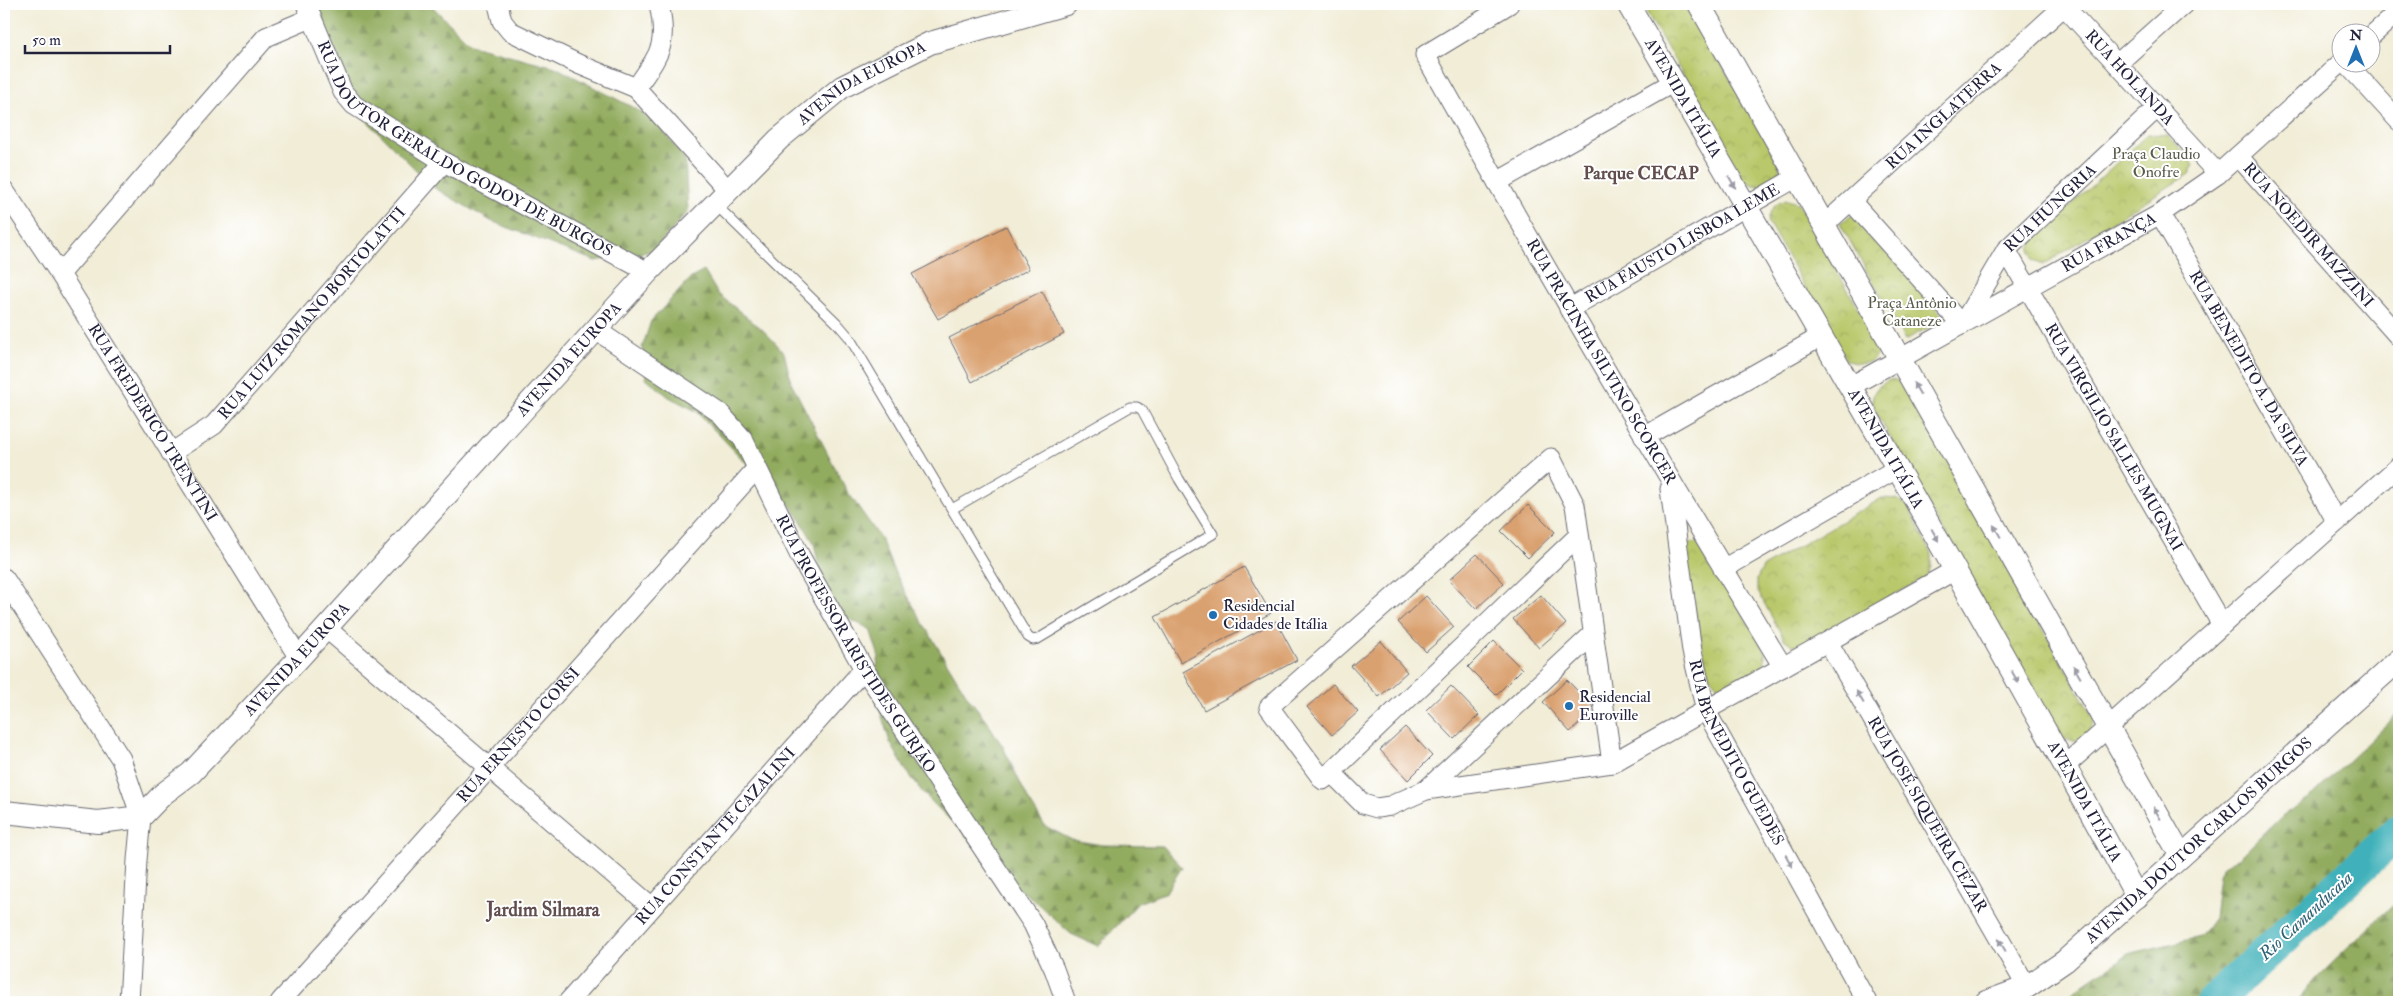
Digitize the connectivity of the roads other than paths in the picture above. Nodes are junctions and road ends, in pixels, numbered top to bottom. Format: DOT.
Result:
graph roads {
  1 [pos="498,4"];
  2 [pos="659,4"];
  3 [pos="1066,4"];
  4 [pos="1509,4"];
  5 [pos="1628,4"];
  6 [pos="1699,4"];
  7 [pos="2184,4"];
  8 [pos="2063,5"];
  9 [pos="308,11"];
  10 [pos="2399,11"];
  11 [pos="2380,28"];
  12 [pos="2117,64"];
  13 [pos="2333,72"];
  14 [pos="2353,72"];
  15 [pos="1674,82"];
  16 [pos="636,88"];
  17 [pos="2157,108"];
  18 [pos="2399,121"];
  19 [pos="2238,156"];
  20 [pos="444,162"];
  21 [pos="2218,174"];
  22 [pos="1797,177"];
  23 [pos="1497,182"];
  24 [pos="4,190"];
  25 [pos="722,197"];
  26 [pos="1852,201"];
  27 [pos="1746,206"];
  28 [pos="2160,214"];
  29 [pos="1824,225"];
  30 [pos="2006,250"];
  31 [pos="648,272"];
  32 [pos="60,274"];
  33 [pos="2028,288"];
  34 [pos="1568,309"];
  35 [pos="1962,325"];
  36 [pos="596,330"];
  37 [pos="1822,336"];
  38 [pos="2399,336"];
  39 [pos="1900,360"];
  40 [pos="1851,386"];
  41 [pos="1644,437"];
  42 [pos="171,453"];
  43 [pos="2399,466"];
  44 [pos="757,468"];
  45 [pos="1898,468"];
  46 [pos="1669,481"];
  47 [pos="952,508"];
  48 [pos="2336,522"];
  49 [pos="1579,535"];
  50 [pos="1723,569"];
  51 [pos="1955,570"];
  52 [pos="4,578"];
  53 [pos="2222,625"];
  54 [pos="326,628"];
  55 [pos="1593,634"];
  56 [pos="1828,642"];
  57 [pos="299,658"];
  58 [pos="2399,660"];
  59 [pos="1783,667"];
  60 [pos="864,669"];
  61 [pos="1706,711"];
  62 [pos="2108,728"];
  63 [pos="1612,763"];
  64 [pos="2066,766"];
  65 [pos="489,767"];
  66 [pos="1331,772"];
  67 [pos="1426,790"];
  68 [pos="4,812"];
  69 [pos="141,817"];
  70 [pos="2181,856"];
  71 [pos="2136,897"];
  72 [pos="652,907"];
  73 [pos="2026,987"];
  74 [pos="129,1002"];
  75 [pos="280,1002"];
  76 [pos="568,1002"];
  77 [pos="1066,1002"];
  78 [pos="1867,1002"];
  79 [pos="1986,1002"];
  1 -- 16 [label="street"];
  2 -- 16 [label="street"];
  3 -- 25 [label="street, AVENIDA EUROPA"];
  4 -- 23 [label="street, RUA PRACINHA SILVINO SCORCER"];
  5 -- 15 [label="street, AVENIDA ITÁLIA"];
  6 -- 22 [label="street"];
  7 -- 12 [label="street"];
  8 -- 12 [label="street, RUA HOLANDA"];
  8 -- 26 [label="street, RUA INGLATERRA"];
  9 -- 20 [label="street, RUA DOUTOR GERALDO GODOY DE BURGOS"];
  9 -- 32 [label="street"];
  10 -- 11 [label="street"];
  12 -- 17 [label="street, RUA HOLANDA"];
  13 -- 19 [label="street, RUA FRANÇA"];
  14 -- 18 [label="street"];
  15 -- 23 [label="street"];
  15 -- 27 [label="street, AVENIDA ITÁLIA, one-way"];
  16 -- 25 [label="street"];
  17 -- 21 [label="street, RUA HOLANDA"];
  17 -- 30 [label="street, RUA HUNGRIA"];
  19 -- 21 [label="street, RUA FRANÇA"];
  19 -- 38 [label="street, RUA NOEDIR MAZZINI"];
  20 -- 31 [label="street, RUA DOUTOR GERALDO GODOY DE BURGOS"];
  20 -- 42 [label="street, RUA LUIZ ROMANO BORTOLATTI"];
  21 -- 28 [label="street, RUA FRANÇA"];
  22 -- 27 [label="street, RUA FAUSTO LISBOA LEME"];
  22 -- 29 [label="street"];
  23 -- 34 [label="street, RUA PRACINHA SILVINO SCORCER"];
  24 -- 32 [label="street, RUA FREDERICO TRENTINI"];
  25 -- 31 [label="street, AVENIDA EUROPA"];
  25 -- 47 [label="lane"];
  26 -- 29 [label="street, RUA INGLATERRA"];
  26 -- 35 [label="street"];
  27 -- 34 [label="street, RUA FAUSTO LISBOA LEME"];
  27 -- 37 [label="street, AVENIDA ITÁLIA"];
  28 -- 33 [label="street, RUA FRANÇA"];
  28 -- 48 [label="street, RUA BENEDITO A. DA SILVA"];
  29 -- 39 [label="street"];
  30 -- 33 [label="street, RUA VIRGILIO SALLES MUGNAI"];
  30 -- 35 [label="street, RUA HUNGRIA"];
  31 -- 36 [label="street, AVENIDA EUROPA"];
  32 -- 42 [label="street, RUA FREDERICO TRENTINI"];
  33 -- 35 [label="street, RUA FRANÇA"];
  33 -- 53 [label="street, RUA VIRGILIO SALLES MUGNAI"];
  34 -- 41 [label="street, RUA PRACINHA SILVINO SCORCER"];
  35 -- 39 [label="street, RUA FRANÇA"];
  36 -- 44 [label="street, RUA PROFESSOR ARISTIDES GURJÃO"];
  36 -- 54 [label="street, AVENIDA EUROPA"];
  37 -- 40 [label="street, AVENIDA ITÁLIA"];
  37 -- 41 [label="street"];
  39 -- 40 [label="street, RUA FRANÇA"];
  62 -- 39 [label="street, one-way"];
  40 -- 45 [label="street, AVENIDA ITÁLIA"];
  41 -- 46 [label="street, RUA PRACINHA SILVINO SCORCER"];
  42 -- 57 [label="street, RUA FREDERICO TRENTINI"];
  43 -- 48 [label="street"];
  44 -- 60 [label="street, RUA PROFESSOR ARISTIDES GURJÃO"];
  44 -- 65 [label="street, RUA ERNESTO CORSI"];
  45 -- 50 [label="street"];
  45 -- 51 [label="street, AVENIDA ITÁLIA, one-way"];
  46 -- 50 [label="street, RUA PRACINHA SILVINO SCORCER"];
  46 -- 61 [label="street, RUA BENEDITO GUEDES"];
  47 -- 47 [label="lane"];
  48 -- 53 [label="street"];
  49 -- 55 [label="street"];
  49 -- 66 [label="street"];
  49 -- 66 [label="street"];
  50 -- 59 [label="street, RUA PRACINHA SILVINO SCORCER"];
  51 -- 56 [label="street"];
  51 -- 64 [label="street, AVENIDA ITÁLIA, one-way"];
  52 -- 69 [label="street"];
  53 -- 62 [label="street"];
  54 -- 57 [label="street, AVENIDA EUROPA"];
  54 -- 65 [label="street"];
  55 -- 63 [label="street"];
  55 -- 67 [label="street"];
  56 -- 59 [label="street"];
  73 -- 56 [label="street, RUA JOSÉ SIQUEIRA CEZAR, one-way"];
  57 -- 69 [label="street, AVENIDA EUROPA"];
  58 -- 70 [label="street, AVENIDA DOUTOR CARLOS BURGOS"];
  59 -- 61 [label="street"];
  60 -- 72 [label="street, RUA CONSTANTE CAZALINI"];
  60 -- 77 [label="street, RUA PROFESSOR ARISTIDES GURJÃO"];
  61 -- 63 [label="street"];
  61 -- 78 [label="street, RUA BENEDITO GUEDES, one-way"];
  62 -- 64 [label="street"];
  70 -- 62 [label="street, one-way"];
  63 -- 67 [label="street"];
  64 -- 71 [label="street, AVENIDA ITÁLIA"];
  65 -- 72 [label="street"];
  65 -- 75 [label="street, RUA ERNESTO CORSI"];
  66 -- 67 [label="street"];
  68 -- 69 [label="street"];
  69 -- 74 [label="street"];
  70 -- 71 [label="street, AVENIDA DOUTOR CARLOS BURGOS"];
  71 -- 73 [label="street, AVENIDA DOUTOR CARLOS BURGOS"];
  72 -- 76 [label="street, RUA CONSTANTE CAZALINI"];
  73 -- 79 [label="street, AVENIDA DOUTOR CARLOS BURGOS"];
}
